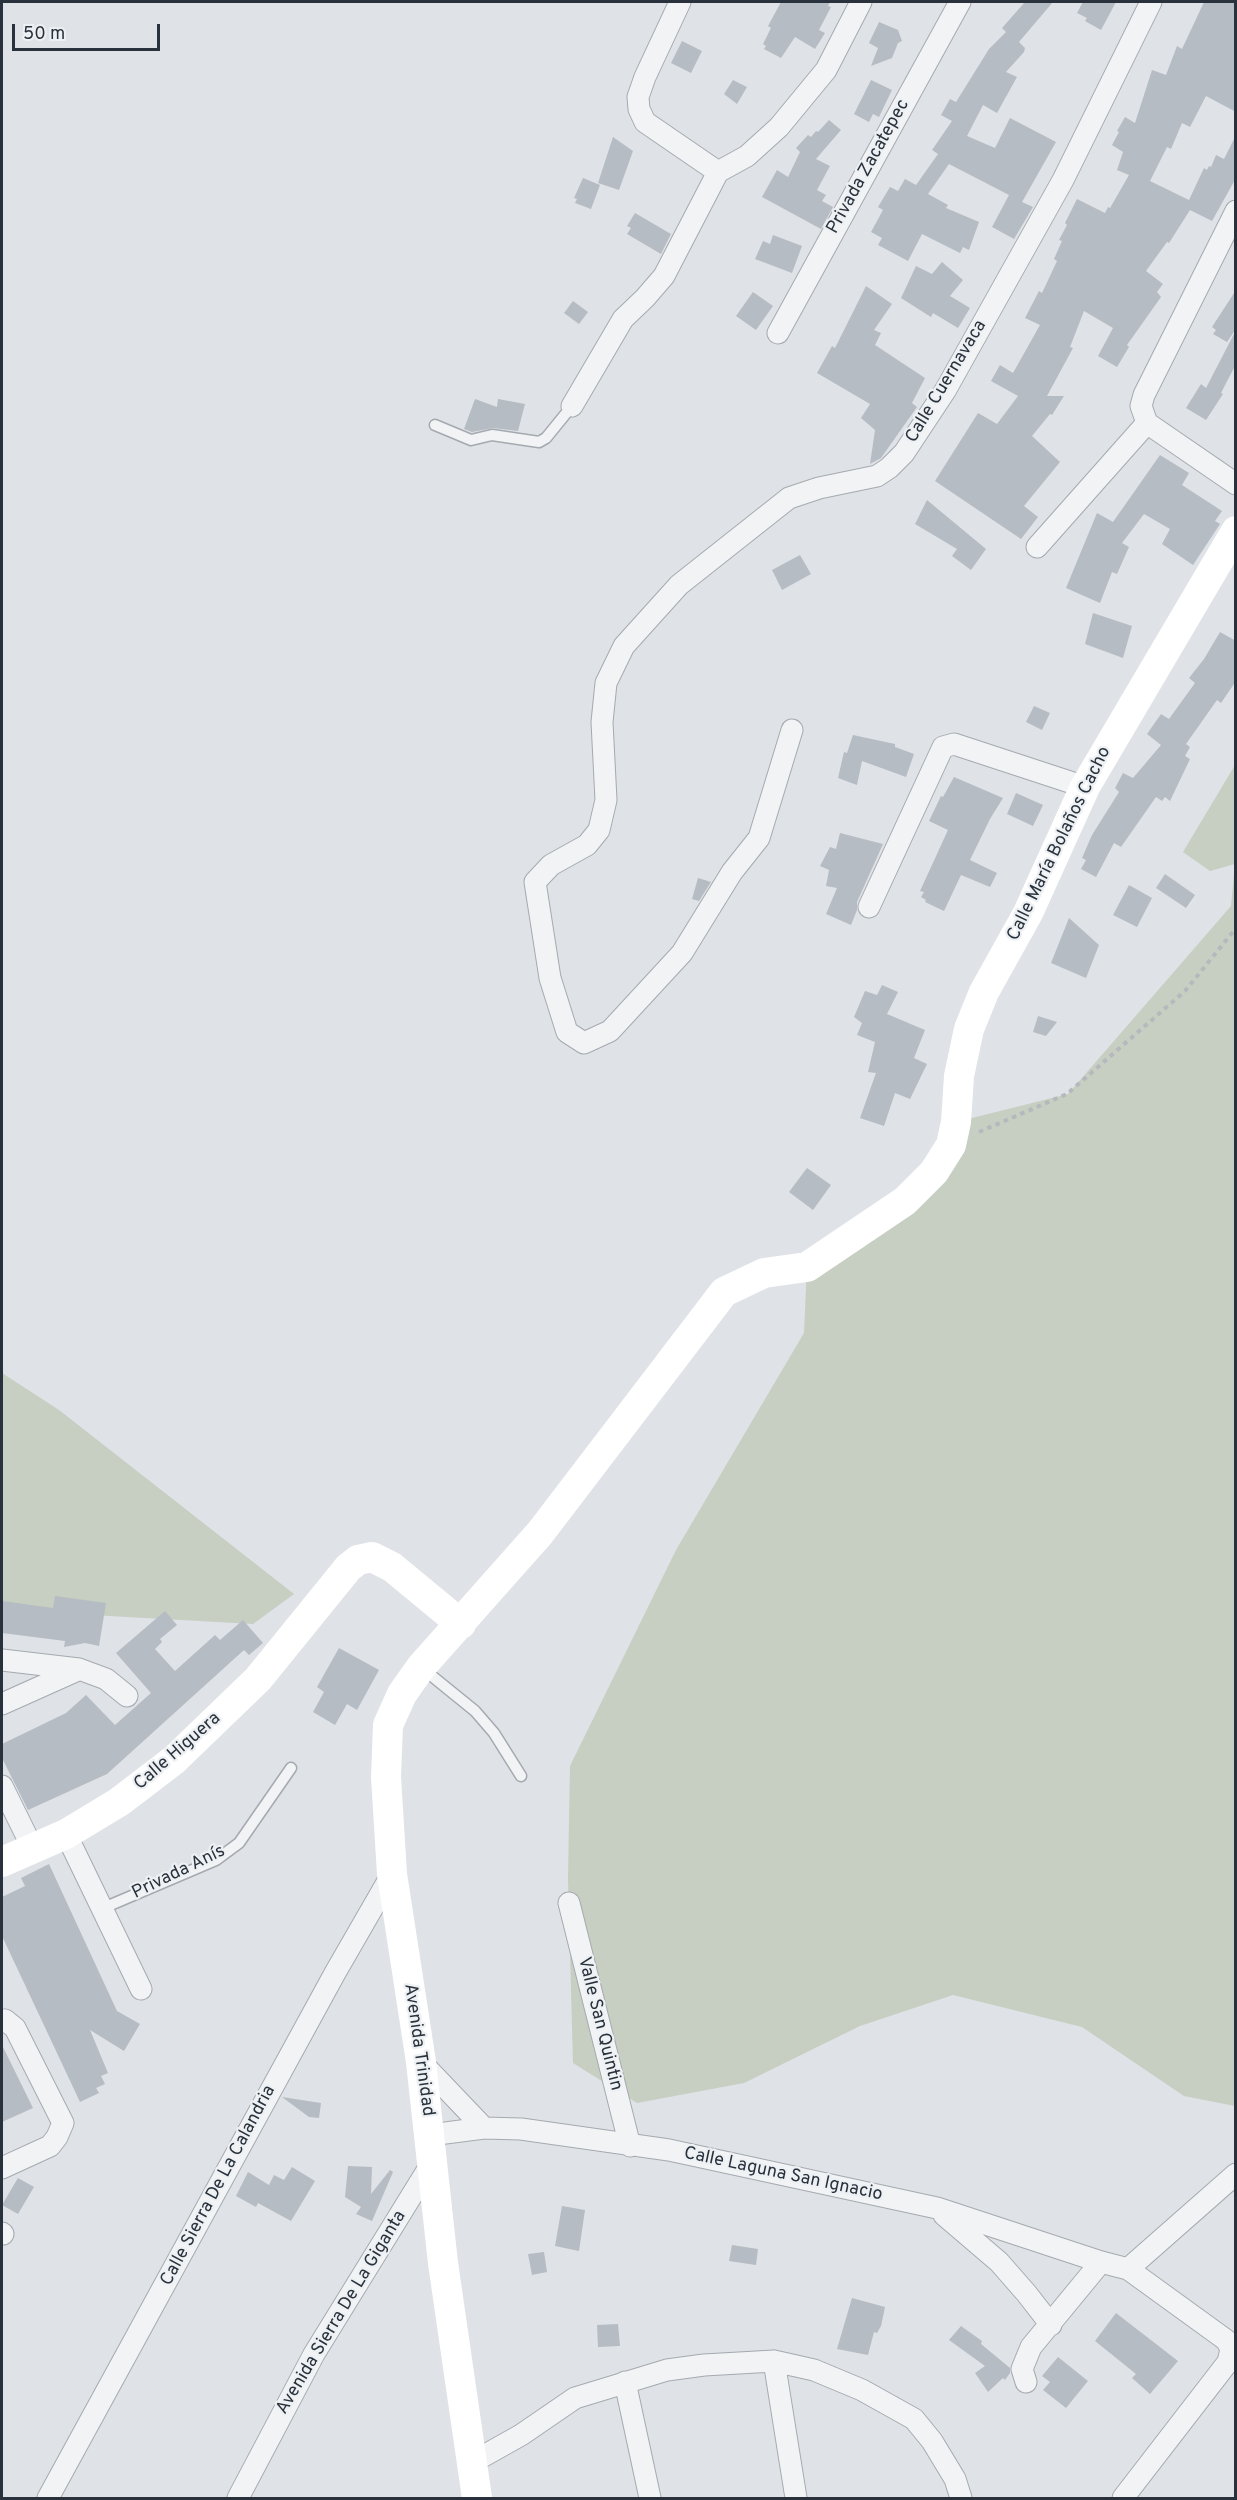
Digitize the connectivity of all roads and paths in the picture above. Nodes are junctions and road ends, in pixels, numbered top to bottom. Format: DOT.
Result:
graph roads {
  1 [pos="680,2"];
  2 [pos="861,2"];
  3 [pos="960,2"];
  4 [pos="1151,2"];
  5 [pos="718,172"];
  6 [pos="1236,211"];
  7 [pos="778,333"];
  8 [pos="572,406"];
  9 [pos="1147,423"];
  10 [pos="435,425"];
  11 [pos="1236,484"];
  12 [pos="1236,531"];
  13 [pos="1037,547"];
  14 [pos="792,730"];
  15 [pos="1084,786"];
  16 [pos="869,907"];
  17 [pos="1236,928"];
  18 [pos="951,1144"];
  19 [pos="461,1624"];
  20 [pos="2,1660"];
  21 [pos="421,1667"];
  22 [pos="79,1669"];
  23 [pos="127,1696"];
  24 [pos="2,1704"];
  25 [pos="291,1768"];
  26 [pos="522,1776"];
  27 [pos="2,1786"];
  28 [pos="66,1834"];
  29 [pos="33,1849"];
  30 [pos="2,1862"];
  31 [pos="392,1874"];
  32 [pos="569,1903"];
  33 [pos="101,1909"];
  34 [pos="141,1989"];
  35 [pos="2,2022"];
  36 [pos="421,2062"];
  37 [pos="484,2128"];
  38 [pos="630,2146"];
  39 [pos="432,2148"];
  40 [pos="2,2168"];
  41 [pos="1236,2174"];
  42 [pos="937,2208"];
  43 [pos="1101,2262"];
  44 [pos="1128,2269"];
  45 [pos="1051,2325"];
  46 [pos="774,2361"];
  47 [pos="625,2382"];
  48 [pos="1026,2382"];
  49 [pos="471,2463"];
  50 [pos="1123,2498"];
  51 [pos="48,2499"];
  52 [pos="238,2499"];
  53 [pos="477,2499"];
  54 [pos="650,2499"];
  55 [pos="796,2499"];
  56 [pos="961,2499"];
  1 -- 5 [label="street"];
  2 -- 5 [label="street"];
  3 -- 7 [label="street, Privada Zacatepec"];
  4 -- 14 [label="street, Calle Cuernavaca"];
  5 -- 8 [label="street"];
  6 -- 9 [label="street"];
  8 -- 10 [label="lane"];
  9 -- 11 [label="street"];
  9 -- 13 [label="street"];
  12 -- 15 [label="street, Calle María Bolaños Cacho"];
  15 -- 16 [label="street"];
  15 -- 18 [label="street, Calle María Bolaños Cacho"];
  17 -- 18 [label="path"];
  18 -- 19 [label="street, Avenida Trinidad"];
  19 -- 21 [label="street, Avenida Trinidad"];
  19 -- 28 [label="street, Calle Higuera"];
  20 -- 22 [label="street"];
  21 -- 26 [label="lane"];
  21 -- 31 [label="street, Avenida Trinidad"];
  22 -- 23 [label="street"];
  22 -- 24 [label="street"];
  25 -- 33 [label="lane, Privada Anís"];
  27 -- 29 [label="street"];
  28 -- 29 [label="street, Calle Higuera"];
  28 -- 33 [label="street"];
  29 -- 30 [label="street, Calle Higuera"];
  31 -- 36 [label="street, Avenida Trinidad"];
  31 -- 51 [label="street, Calle Sierra De La Calandria"];
  32 -- 38 [label="street, Valle San Quintin"];
  33 -- 34 [label="street"];
  35 -- 40 [label="street"];
  36 -- 37 [label="street"];
  36 -- 39 [label="street, Avenida Trinidad"];
  37 -- 38 [label="street, Calle Laguna San Ignacio"];
  37 -- 39 [label="street, Calle Laguna San Ignacio"];
  38 -- 42 [label="street, Calle Laguna San Ignacio"];
  39 -- 49 [label="street, Avenida Trinidad"];
  39 -- 52 [label="street, Avenida Sierra De La Giganta"];
  41 -- 44 [label="street"];
  42 -- 43 [label="street, Calle Laguna San Ignacio"];
  42 -- 45 [label="street"];
  43 -- 44 [label="street, Calle Laguna San Ignacio"];
  43 -- 45 [label="street"];
  44 -- 50 [label="street"];
  45 -- 48 [label="street"];
  46 -- 47 [label="street"];
  46 -- 55 [label="street"];
  46 -- 56 [label="street"];
  47 -- 49 [label="street"];
  47 -- 54 [label="street"];
  49 -- 53 [label="street, Avenida Trinidad"];
}
